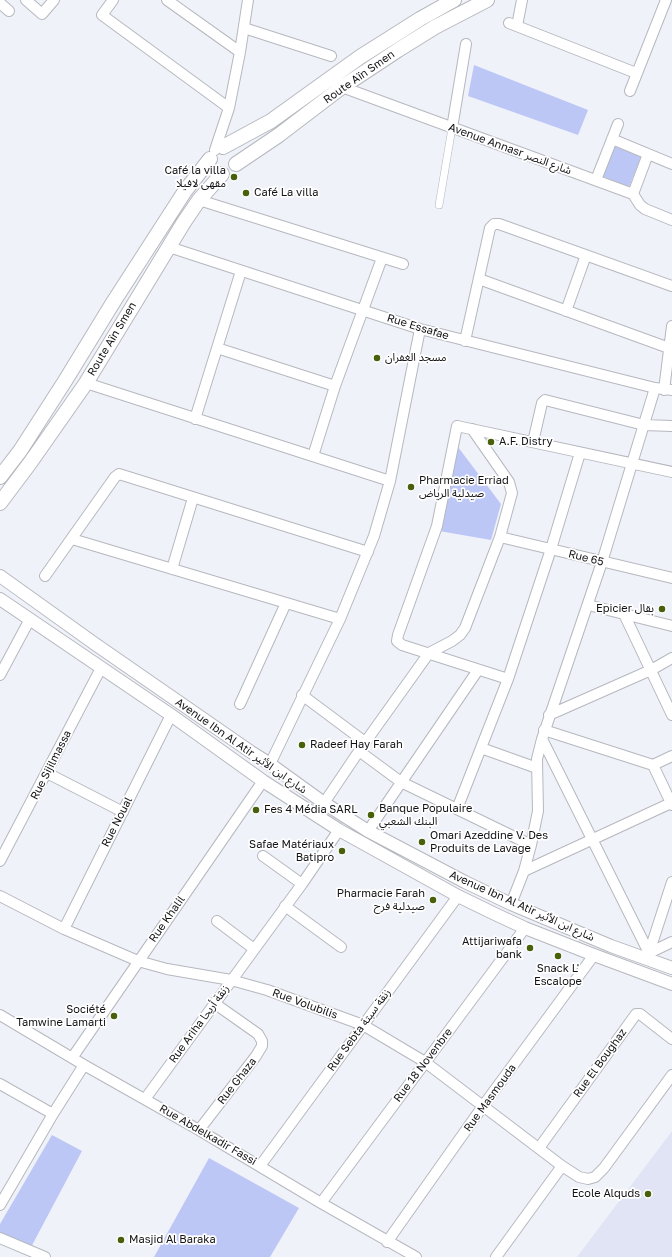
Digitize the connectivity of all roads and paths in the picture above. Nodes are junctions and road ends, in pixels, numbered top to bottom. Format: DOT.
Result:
graph roads {
  1 [pos="26,0"];
  2 [pos="54,0"];
  3 [pos="113,0"];
  4 [pos="167,0"];
  5 [pos="248,0"];
  6 [pos="454,0"];
  7 [pos="487,0"];
  8 [pos="522,0"];
  9 [pos="666,0"];
  10 [pos="0,3"];
  11 [pos="9,11"];
  12 [pos="244,28"];
  13 [pos="466,44"];
  14 [pos="240,52"];
  15 [pos="331,56"];
  16 [pos="636,73"];
  17 [pos="342,87"];
  18 [pos="630,91"];
  19 [pos="229,108"];
  20 [pos="618,124"];
  21 [pos="452,128"];
  22 [pos="612,139"];
  23 [pos="216,152"];
  24 [pos="648,154"];
  25 [pos="236,164"];
  26 [pos="672,164"];
  27 [pos="222,174"];
  28 [pos="596,180"];
  29 [pos="633,194"];
  30 [pos="199,200"];
  31 [pos="438,205"];
  32 [pos="672,220"];
  33 [pos="169,247"];
  34 [pos="586,255"];
  35 [pos="382,258"];
  36 [pos="403,264"];
  37 [pos="241,271"];
  38 [pos="479,279"];
  39 [pos="672,286"];
  40 [pos="363,310"];
  41 [pos="566,311"];
  42 [pos="420,329"];
  43 [pos="672,330"];
  44 [pos="465,341"];
  45 [pos="218,348"];
  46 [pos="669,348"];
  47 [pos="86,383"];
  48 [pos="335,386"];
  49 [pos="664,390"];
  50 [pos="195,418"];
  51 [pos="644,425"];
  52 [pos="672,426"];
  53 [pos="472,429"];
  54 [pos="533,442"];
  55 [pos="580,453"];
  56 [pos="313,456"];
  57 [pos="632,463"];
  58 [pos="672,472"];
  59 [pos="0,477"];
  60 [pos="390,481"];
  61 [pos="193,498"];
  62 [pos="0,503"];
  63 [pos="500,538"];
  64 [pos="72,539"];
  65 [pos="551,549"];
  66 [pos="368,552"];
  67 [pos="602,562"];
  68 [pos="172,569"];
  69 [pos="0,576"];
  70 [pos="45,576"];
  71 [pos="672,578"];
  72 [pos="0,599"];
  73 [pos="286,603"];
  74 [pos="588,605"];
  75 [pos="624,614"];
  76 [pos="30,619"];
  77 [pos="340,619"];
  78 [pos="672,626"];
  79 [pos="429,653"];
  80 [pos="672,658"];
  81 [pos="101,668"];
  82 [pos="478,670"];
  83 [pos="651,670"];
  84 [pos="0,675"];
  85 [pos="508,679"];
  86 [pos="302,695"];
  87 [pos="240,704"];
  88 [pos="672,714"];
  89 [pos="171,715"];
  90 [pos="549,715"];
  91 [pos="543,734"];
  92 [pos="365,742"];
  93 [pos="481,748"];
  94 [pos="358,751"];
  95 [pos="672,756"];
  96 [pos="270,764"];
  97 [pos="653,765"];
  98 [pos="537,768"];
  99 [pos="46,773"];
  100 [pos="263,781"];
  101 [pos="401,782"];
  102 [pos="324,803"];
  103 [pos="671,804"];
  104 [pos="457,809"];
  105 [pos="123,812"];
  106 [pos="339,830"];
  107 [pos="368,831"];
  108 [pos="592,839"];
  109 [pos="531,845"];
  110 [pos="263,856"];
  111 [pos="0,861"];
  112 [pos="524,872"];
  113 [pos="672,882"];
  114 [pos="302,884"];
  115 [pos="0,896"];
  116 [pos="458,896"];
  117 [pos="512,904"];
  118 [pos="285,906"];
  119 [pos="217,921"];
  120 [pos="64,928"];
  121 [pos="526,928"];
  122 [pos="672,942"];
  123 [pos="341,947"];
  124 [pos="254,948"];
  125 [pos="594,955"];
  126 [pos="648,956"];
  127 [pos="138,961"];
  128 [pos="672,968"];
  129 [pos="231,980"];
  130 [pos="672,984"];
  131 [pos="214,1003"];
  132 [pos="0,1015"];
  133 [pos="363,1025"];
  134 [pos="672,1039"];
  135 [pos="72,1058"];
  136 [pos="425,1062"];
  137 [pos="84,1065"];
  138 [pos="672,1076"];
  139 [pos="0,1084"];
  140 [pos="145,1099"];
  141 [pos="483,1106"];
  142 [pos="53,1114"];
  143 [pos="199,1130"];
  144 [pos="539,1148"];
  145 [pos="260,1166"];
  146 [pos="562,1166"];
  147 [pos="321,1203"];
  148 [pos="0,1205"];
  149 [pos="0,1238"];
  150 [pos="387,1242"];
  151 [pos="45,1257"];
  152 [pos="416,1257"];
  153 [pos="496,1257"];
  1 -- 2 [label="street"];
  3 -- 19 [label="street"];
  4 -- 14 [label="street"];
  5 -- 12 [label="street"];
  6 -- 23 [label="main road, Route Aïn Smen"];
  7 -- 17 [label="main road, Route Aïn Smen"];
  8 -- 16 [label="street"];
  9 -- 16 [label="street"];
  10 -- 11 [label="street"];
  12 -- 14 [label="street"];
  12 -- 15 [label="street"];
  13 -- 21 [label="street"];
  14 -- 19 [label="street"];
  16 -- 18 [label="street"];
  17 -- 21 [label="street, Avenue Annasr شارع النصر"];
  17 -- 25 [label="main road, Route Aïn Smen"];
  19 -- 23 [label="street"];
  20 -- 22 [label="street"];
  21 -- 28 [label="street, Avenue Annasr شارع النصر"];
  21 -- 31 [label="street"];
  22 -- 24 [label="street"];
  22 -- 28 [label="street"];
  23 -- 25 [label="main road"];
  23 -- 27 [label="main road"];
  23 -- 59 [label="main road, Route Aïn Smen"];
  24 -- 26 [label="street"];
  24 -- 29 [label="street"];
  25 -- 27 [label="main road"];
  27 -- 30 [label="main road, Route Aïn Smen"];
  28 -- 29 [label="street, Avenue Annasr شارع النصر"];
  29 -- 32 [label="street, Avenue Annasr شارع النصر"];
  30 -- 33 [label="main road, Route Aïn Smen"];
  30 -- 35 [label="street"];
  33 -- 37 [label="street, Rue Essafae"];
  33 -- 47 [label="main road, Route Aïn Smen"];
  34 -- 38 [label="street"];
  34 -- 39 [label="street"];
  34 -- 41 [label="street"];
  35 -- 36 [label="street"];
  35 -- 40 [label="street"];
  37 -- 40 [label="street, Rue Essafae"];
  37 -- 45 [label="street"];
  38 -- 41 [label="street"];
  38 -- 44 [label="street"];
  40 -- 42 [label="street, Rue Essafae"];
  40 -- 48 [label="street"];
  41 -- 46 [label="street"];
  42 -- 44 [label="street, Rue Essafae"];
  42 -- 60 [label="street"];
  43 -- 46 [label="street"];
  44 -- 49 [label="street, Rue Essafae"];
  45 -- 48 [label="street"];
  45 -- 50 [label="street"];
  46 -- 49 [label="street"];
  47 -- 50 [label="street"];
  47 -- 62 [label="main road, Route Aïn Smen"];
  48 -- 56 [label="street"];
  49 -- 51 [label="street"];
  50 -- 56 [label="street"];
  51 -- 52 [label="street"];
  51 -- 54 [label="street"];
  51 -- 57 [label="street"];
  53 -- 54 [label="street"];
  53 -- 63 [label="street"];
  53 -- 79 [label="street"];
  54 -- 55 [label="street"];
  55 -- 57 [label="street"];
  55 -- 65 [label="street"];
  56 -- 60 [label="street"];
  57 -- 58 [label="street"];
  57 -- 67 [label="street"];
  60 -- 66 [label="street"];
  61 -- 64 [label="street"];
  61 -- 66 [label="street"];
  61 -- 68 [label="street"];
  63 -- 65 [label="street, Rue 65"];
  63 -- 79 [label="street"];
  64 -- 68 [label="street"];
  64 -- 70 [label="street"];
  65 -- 67 [label="street, Rue 65"];
  65 -- 85 [label="street"];
  66 -- 77 [label="street"];
  67 -- 71 [label="street, Rue 65"];
  67 -- 74 [label="street"];
  68 -- 73 [label="street"];
  69 -- 96 [label="street, Avenue Ibn Al Atir شارع ابن الأثير"];
  72 -- 76 [label="street, Avenue Ibn Al Atir شارع ابن الأثير"];
  73 -- 77 [label="street"];
  73 -- 87 [label="street"];
  74 -- 75 [label="street"];
  74 -- 90 [label="street"];
  75 -- 78 [label="street"];
  75 -- 83 [label="street"];
  76 -- 81 [label="street, Avenue Ibn Al Atir شارع ابن الأثير"];
  76 -- 84 [label="street"];
  77 -- 86 [label="street"];
  79 -- 82 [label="street"];
  79 -- 92 [label="street"];
  80 -- 83 [label="street"];
  81 -- 89 [label="street, Avenue Ibn Al Atir شارع ابن الأثير"];
  81 -- 99 [label="street, Rue Sijilmassa"];
  82 -- 85 [label="street"];
  82 -- 101 [label="street"];
  83 -- 88 [label="street"];
  83 -- 90 [label="street"];
  85 -- 93 [label="street"];
  86 -- 92 [label="street"];
  86 -- 96 [label="street"];
  89 -- 100 [label="street, Avenue Ibn Al Atir شارع ابن الأثير"];
  89 -- 105 [label="street, Rue Noual"];
  90 -- 91 [label="street"];
  91 -- 97 [label="street"];
  91 -- 98 [label="street"];
  91 -- 108 [label="street"];
  92 -- 94 [label="street"];
  93 -- 98 [label="street"];
  93 -- 104 [label="street"];
  94 -- 101 [label="street"];
  94 -- 102 [label="street"];
  95 -- 97 [label="street"];
  96 -- 102 [label="street, Avenue Ibn Al Atir شارع ابن الأثير"];
  97 -- 103 [label="street"];
  98 -- 109 [label="street"];
  99 -- 105 [label="street"];
  99 -- 111 [label="street, Rue Sijilmassa"];
  100 -- 106 [label="street, Avenue Ibn Al Atir شارع ابن الأثير"];
  100 -- 127 [label="street, Rue Khalil"];
  101 -- 104 [label="street"];
  101 -- 107 [label="street"];
  102 -- 107 [label="street, Avenue Ibn Al Atir شارع ابن الأثير"];
  103 -- 108 [label="street"];
  104 -- 109 [label="street"];
  105 -- 120 [label="street, Rue Noual"];
  106 -- 114 [label="street, Rue Ariha زنقة أريحا"];
  106 -- 116 [label="street, Avenue Ibn Al Atir شارع ابن الأثير"];
  107 -- 117 [label="street, Avenue Ibn Al Atir شارع ابن الأثير"];
  108 -- 112 [label="street"];
  108 -- 126 [label="street"];
  109 -- 112 [label="street"];
  110 -- 114 [label="street"];
  112 -- 117 [label="street"];
  113 -- 126 [label="street"];
  114 -- 118 [label="street, Rue Ariha زنقة أريحا"];
  115 -- 120 [label="street, Rue Volubilis"];
  116 -- 121 [label="street, Avenue Ibn Al Atir شارع ابن الأثير"];
  116 -- 133 [label="street, Rue Sebta زنقة سبتة"];
  117 -- 126 [label="street, Avenue Ibn Al Atir شارع ابن الأثير"];
  118 -- 123 [label="street"];
  118 -- 124 [label="street, Rue Ariha زنقة أريحا"];
  119 -- 124 [label="street"];
  120 -- 127 [label="street, Rue Volubilis"];
  121 -- 125 [label="street, Avenue Ibn Al Atir شارع ابن الأثير"];
  121 -- 136 [label="street, Rue 18 Novenbre"];
  122 -- 126 [label="street"];
  124 -- 129 [label="street, Rue Ariha زنقة أريحا"];
  125 -- 130 [label="street, Avenue Ibn Al Atir شارع ابن الأثير"];
  125 -- 141 [label="street, Rue Masmouda"];
  126 -- 128 [label="street, Avenue Ibn Al Atir شارع ابن الأثير"];
  127 -- 129 [label="street, Rue Volubilis"];
  127 -- 135 [label="street, Rue Khalil"];
  129 -- 131 [label="street, Rue Ariha زنقة أريحا"];
  129 -- 133 [label="street, Rue Volubilis"];
  131 -- 140 [label="street, Rue Ariha زنقة أريحا"];
  131 -- 143 [label="street, Rue Ghaza"];
  132 -- 135 [label="street, Rue Abdelkadir Fassi"];
  133 -- 136 [label="street, Rue Volubilis"];
  133 -- 145 [label="street, Rue Sebta زنقة سبتة"];
  134 -- 144 [label="street, Rue El Boughaz"];
  135 -- 137 [label="street, Rue Abdelkadir Fassi"];
  136 -- 141 [label="street, Rue Volubilis"];
  136 -- 147 [label="street, Rue 18 Novenbre"];
  137 -- 140 [label="street, Rue Abdelkadir Fassi"];
  137 -- 142 [label="street"];
  138 -- 146 [label="street, Rue Volubilis"];
  139 -- 142 [label="street"];
  140 -- 143 [label="street, Rue Abdelkadir Fassi"];
  141 -- 144 [label="street, Rue Volubilis"];
  141 -- 150 [label="street, Rue Masmouda"];
  142 -- 148 [label="street"];
  143 -- 145 [label="street, Rue Abdelkadir Fassi"];
  144 -- 146 [label="street, Rue Volubilis"];
  145 -- 147 [label="street, Rue Abdelkadir Fassi"];
  146 -- 153 [label="street"];
  147 -- 150 [label="street, Rue Abdelkadir Fassi"];
  149 -- 151 [label="street"];
  150 -- 152 [label="street, Rue Abdelkadir Fassi"];
}
